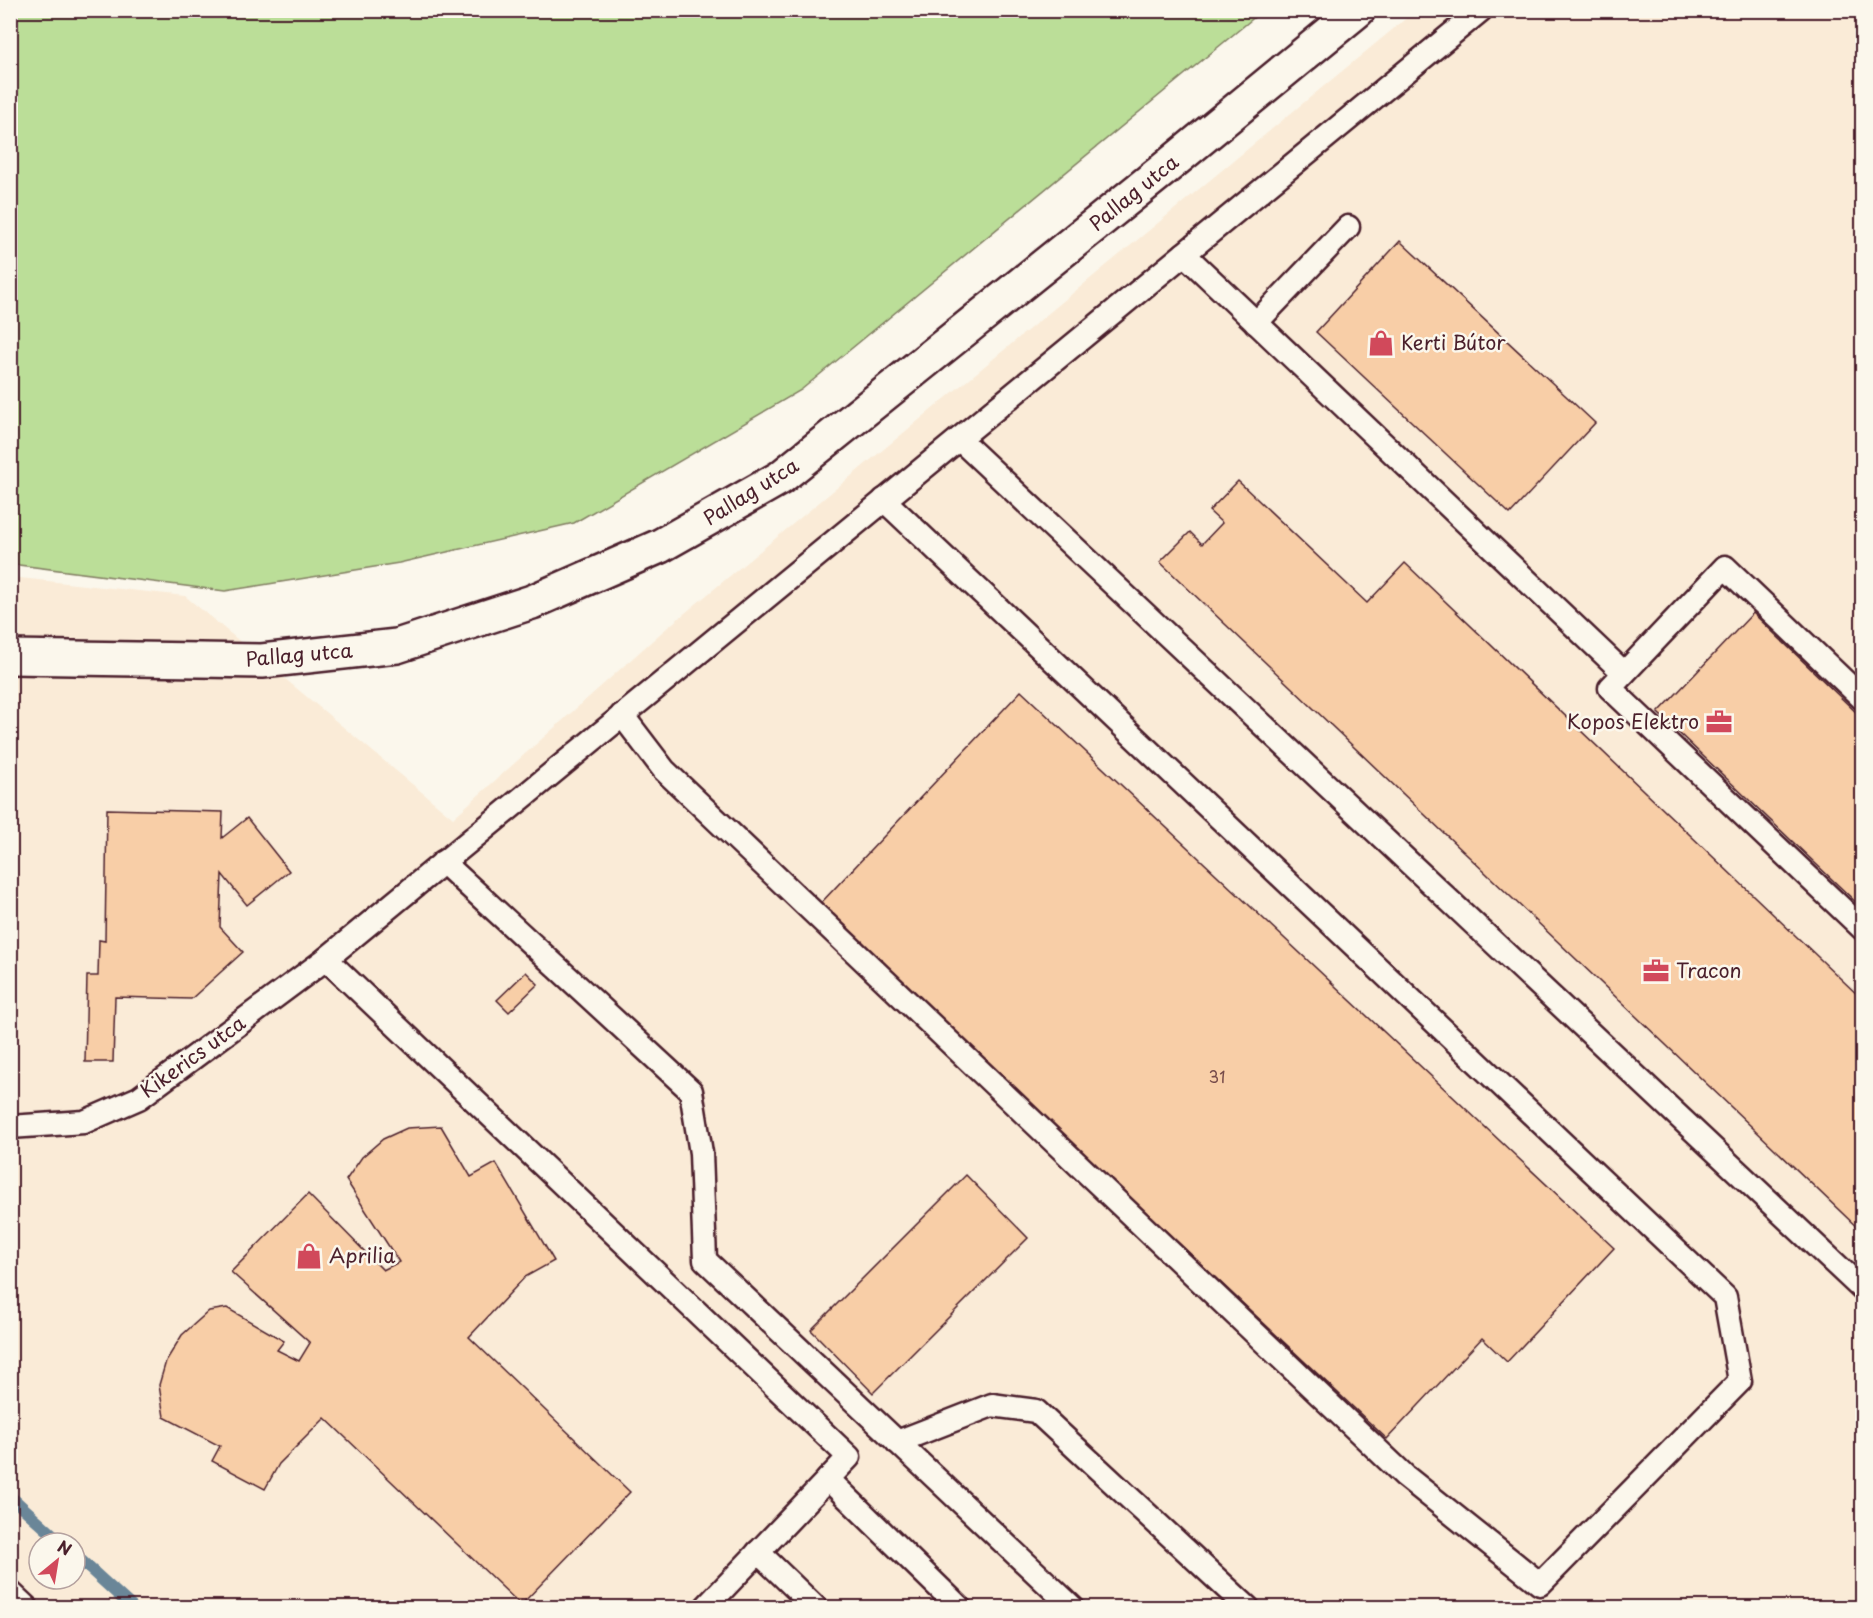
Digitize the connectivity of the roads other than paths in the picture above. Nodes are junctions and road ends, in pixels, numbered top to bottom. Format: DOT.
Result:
graph roads {
  1 [pos="1358,10"];
  2 [pos="1481,10"];
  3 [pos="1348,226"];
  4 [pos="1184,254"];
  5 [pos="1256,323"];
  6 [pos="959,439"];
  7 [pos="884,501"];
  8 [pos="10,657"];
  9 [pos="1624,673"];
  10 [pos="1863,698"];
  11 [pos="622,716"];
  12 [pos="443,862"];
  13 [pos="1863,928"];
  14 [pos="326,959"];
  15 [pos="10,1127"];
  16 [pos="1863,1288"];
  17 [pos="897,1442"];
  18 [pos="828,1479"];
  19 [pos="758,1552"];
  20 [pos="10,1592"];
  21 [pos="27,1608"];
  22 [pos="705,1608"];
  23 [pos="816,1608"];
  24 [pos="960,1608"];
  25 [pos="1073,1608"];
  26 [pos="1248,1608"];
  1 -- 8 [label="street, Pallag utca"];
  2 -- 4 [label="lane"];
  3 -- 5 [label="lane"];
  4 -- 5 [label="lane"];
  4 -- 6 [label="lane"];
  5 -- 9 [label="lane"];
  6 -- 7 [label="lane"];
  6 -- 16 [label="lane"];
  7 -- 11 [label="lane"];
  7 -- 11 [label="lane"];
  9 -- 10 [label="lane"];
  9 -- 13 [label="lane"];
  11 -- 12 [label="lane"];
  12 -- 14 [label="lane"];
  12 -- 17 [label="lane"];
  14 -- 15 [label="lane, Kikerics utca"];
  14 -- 18 [label="lane"];
  17 -- 25 [label="lane"];
  17 -- 26 [label="lane"];
  18 -- 19 [label="lane"];
  18 -- 24 [label="lane"];
  19 -- 22 [label="lane"];
  19 -- 23 [label="lane"];
  20 -- 21 [label="lane"];
}
